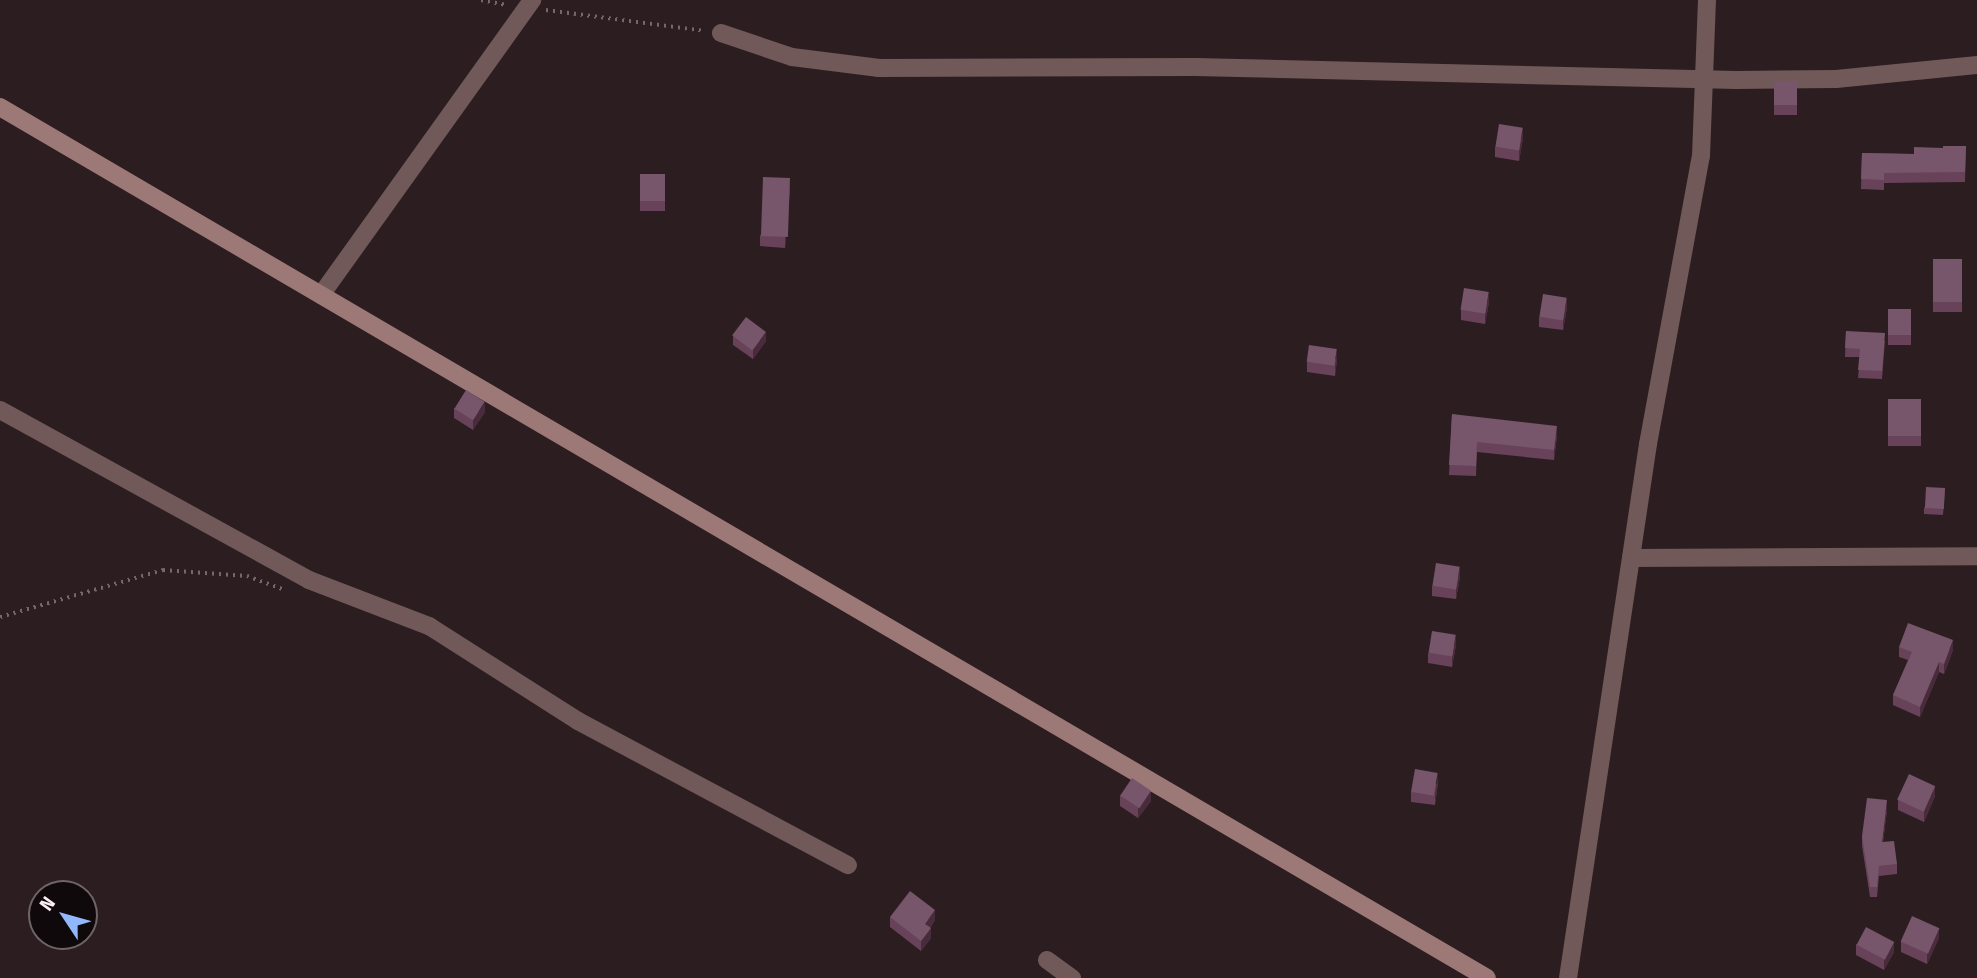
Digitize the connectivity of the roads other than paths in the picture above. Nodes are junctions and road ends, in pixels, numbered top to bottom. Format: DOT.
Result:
graph roads {
  1 [pos="1707,0"];
  2 [pos="530,4"];
  3 [pos="721,33"];
  4 [pos="1977,65"];
  5 [pos="1706,79"];
  6 [pos="0,107"];
  7 [pos="321,295"];
  8 [pos="0,410"];
  9 [pos="1977,556"];
  10 [pos="1632,558"];
  11 [pos="848,865"];
  12 [pos="1047,960"];
  13 [pos="1072,978"];
  14 [pos="1487,978"];
  15 [pos="1568,978"];
  1 -- 5 [label="street"];
  2 -- 7 [label="street"];
  3 -- 5 [label="street"];
  4 -- 5 [label="street"];
  5 -- 10 [label="street"];
  6 -- 7 [label="main road"];
  7 -- 14 [label="main road"];
  8 -- 11 [label="street"];
  9 -- 10 [label="street"];
  10 -- 15 [label="street"];
  12 -- 13 [label="street"];
}
